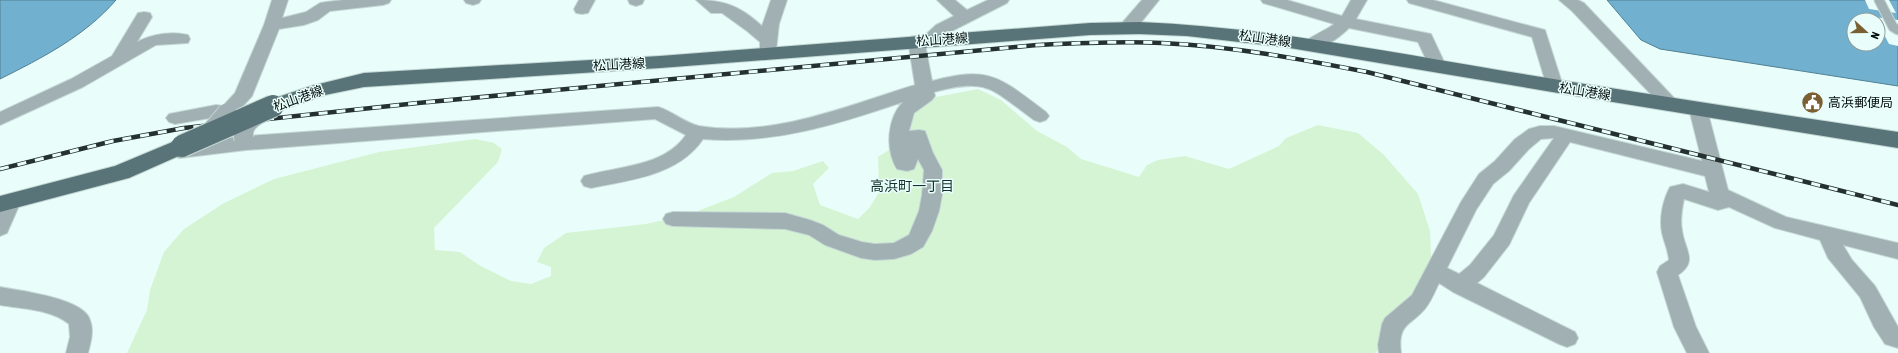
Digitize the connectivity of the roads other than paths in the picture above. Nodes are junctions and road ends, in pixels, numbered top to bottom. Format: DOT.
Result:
graph roads {
  1 [pos="280,0"];
  2 [pos="383,0"];
  3 [pos="704,0"];
  4 [pos="779,0"];
  5 [pos="945,0"];
  6 [pos="1000,0"];
  7 [pos="1150,0"];
  8 [pos="1269,0"];
  9 [pos="1359,0"];
  10 [pos="1415,0"];
  11 [pos="1567,0"];
  12 [pos="1880,1"];
  13 [pos="144,17"];
  14 [pos="965,17"];
  15 [pos="1346,22"];
  16 [pos="272,25"];
  17 [pos="1128,27"];
  18 [pos="1896,29"];
  19 [pos="182,39"];
  20 [pos="923,41"];
  21 [pos="1310,45"];
  22 [pos="767,47"];
  23 [pos="119,58"];
  24 [pos="1437,66"];
  25 [pos="1554,86"];
  26 [pos="924,89"];
  27 [pos="243,96"];
  28 [pos="1670,104"];
  29 [pos="276,105"];
  30 [pos="1698,109"];
  31 [pos="227,113"];
  32 [pos="1040,116"];
  33 [pos="176,118"];
  34 [pos="0,119"];
  35 [pos="698,132"];
  36 [pos="208,134"];
  37 [pos="1566,135"];
  38 [pos="1898,140"];
  39 [pos="245,141"];
  40 [pos="174,149"];
  41 [pos="1713,171"];
  42 [pos="591,181"];
  43 [pos="1731,199"];
  44 [pos="5,203"];
  45 [pos="674,219"];
  46 [pos="0,228"];
  47 [pos="1828,234"];
  48 [pos="1898,251"];
  49 [pos="1435,272"];
  50 [pos="1460,286"];
  51 [pos="2,300"];
  52 [pos="1567,338"];
  53 [pos="1898,339"];
  54 [pos="77,353"];
  55 [pos="1390,353"];
  56 [pos="1698,353"];
  1 -- 16 [label="street"];
  2 -- 16 [label="street"];
  3 -- 22 [label="street"];
  4 -- 22 [label="street"];
  5 -- 14 [label="street"];
  6 -- 14 [label="street"];
  7 -- 17 [label="street"];
  8 -- 15 [label="street"];
  9 -- 15 [label="street"];
  10 -- 25 [label="street"];
  11 -- 28 [label="street"];
  12 -- 18 [label="lane"];
  13 -- 23 [label="street"];
  14 -- 20 [label="street"];
  15 -- 21 [label="street"];
  15 -- 24 [label="street"];
  16 -- 27 [label="street"];
  17 -- 20 [label="main road, 松山港線"];
  17 -- 21 [label="main road, 松山港線"];
  19 -- 23 [label="street"];
  20 -- 22 [label="main road, 松山港線"];
  20 -- 26 [label="street"];
  21 -- 24 [label="main road, 松山港線"];
  22 -- 29 [label="main road, 松山港線"];
  23 -- 34 [label="street"];
  24 -- 25 [label="main road, 松山港線"];
  25 -- 28 [label="main road, 松山港線"];
  26 -- 32 [label="street"];
  26 -- 35 [label="street"];
  26 -- 45 [label="street"];
  27 -- 29 [label="street"];
  27 -- 31 [label="street"];
  28 -- 30 [label="main road, 松山港線"];
  29 -- 36 [label="main road, 松山港線, bridge"];
  29 -- 39 [label="street, bridge"];
  30 -- 38 [label="main road, 松山港線"];
  30 -- 41 [label="street"];
  31 -- 33 [label="street"];
  31 -- 36 [label="street, bridge"];
  35 -- 39 [label="street"];
  35 -- 42 [label="street"];
  36 -- 40 [label="main road, 松山港線, bridge"];
  37 -- 41 [label="street"];
  37 -- 49 [label="street"];
  37 -- 50 [label="street"];
  39 -- 40 [label="street"];
  40 -- 44 [label="main road, 松山港線"];
  41 -- 43 [label="street"];
  43 -- 47 [label="street"];
  43 -- 56 [label="street"];
  44 -- 46 [label="street"];
  47 -- 48 [label="street"];
  47 -- 53 [label="street"];
  49 -- 50 [label="street"];
  49 -- 55 [label="street"];
  50 -- 52 [label="street"];
  51 -- 54 [label="street"];
}
